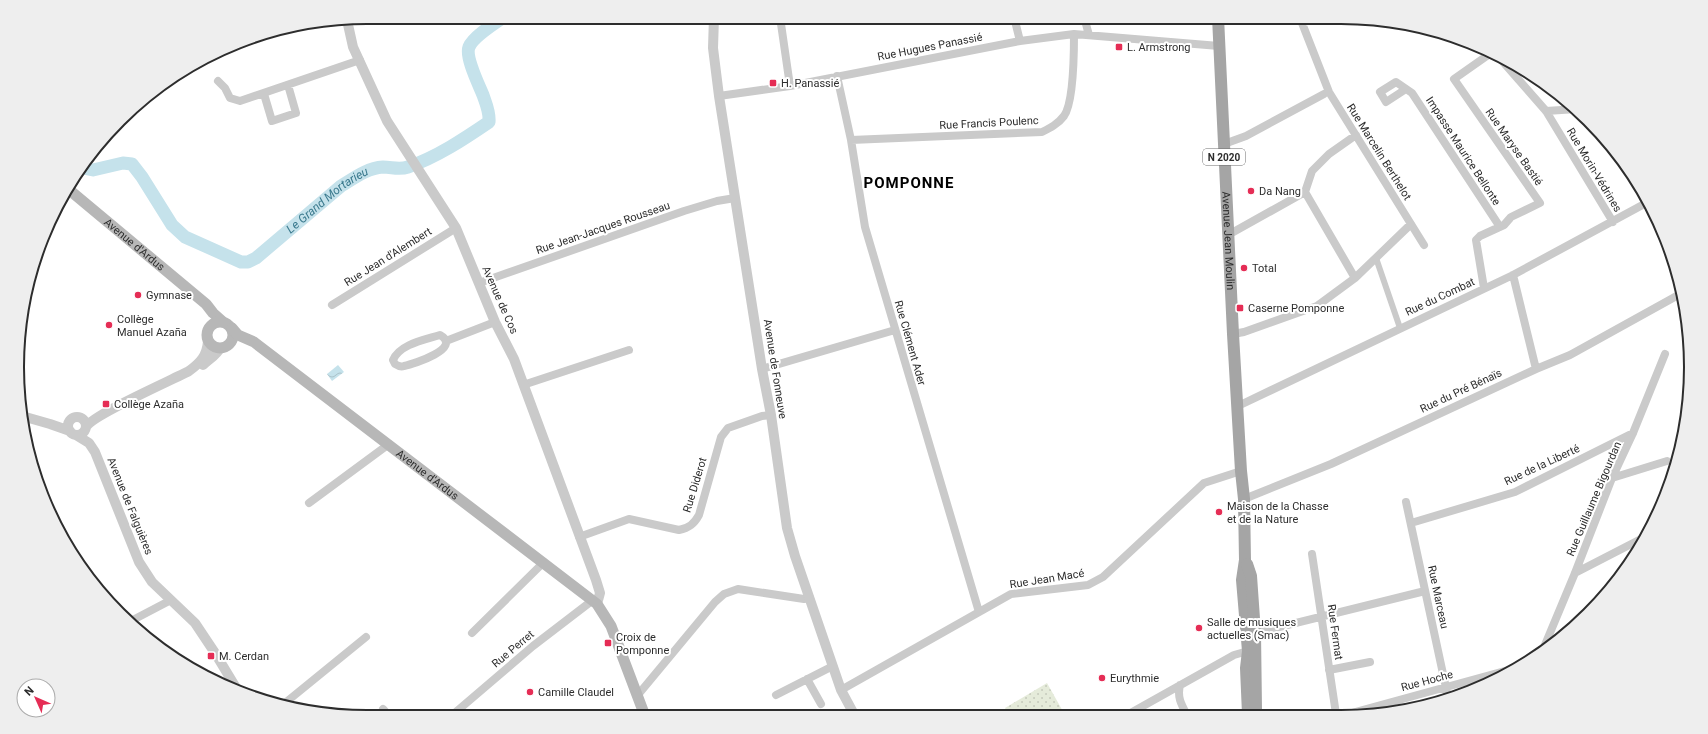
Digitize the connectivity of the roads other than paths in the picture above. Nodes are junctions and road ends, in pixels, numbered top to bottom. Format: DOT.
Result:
graph roads {
  1 [pos="714,24"];
  2 [pos="781,24"];
  3 [pos="1016,24"];
  4 [pos="1086,24"];
  5 [pos="1218,24"];
  6 [pos="1302,24"];
  7 [pos="348,25"];
  8 [pos="1074,34"];
  9 [pos="1089,35"];
  10 [pos="1020,41"];
  11 [pos="1219,46"];
  12 [pos="1486,56"];
  13 [pos="360,60"];
  14 [pos="1508,68"];
  15 [pos="837,76"];
  16 [pos="218,81"];
  17 [pos="288,85"];
  18 [pos="790,86"];
  19 [pos="1406,89"];
  20 [pos="1326,93"];
  21 [pos="264,94"];
  22 [pos="718,96"];
  23 [pos="1568,110"];
  24 [pos="1546,111"];
  25 [pos="1356,135"];
  26 [pos="851,140"];
  27 [pos="1224,144"];
  28 [pos="72,192"];
  29 [pos="1305,192"];
  30 [pos="735,198"];
  31 [pos="1643,205"];
  32 [pos="1613,222"];
  33 [pos="1411,224"];
  34 [pos="1500,227"];
  35 [pos="456,228"];
  36 [pos="1228,235"];
  37 [pos="1424,245"];
  38 [pos="1376,258"];
  39 [pos="1513,275"];
  40 [pos="1355,278"];
  41 [pos="479,284"];
  42 [pos="1484,288"];
  43 [pos="1676,296"];
  44 [pos="201,301"];
  45 [pos="332,305"];
  46 [pos="222,321"];
  47 [pos="495,322"];
  48 [pos="232,328"];
  49 [pos="1400,328"];
  50 [pos="895,330"];
  51 [pos="1233,334"];
  52 [pos="208,335"];
  53 [pos="446,341"];
  54 [pos="257,346"];
  55 [pos="224,347"];
  56 [pos="629,350"];
  57 [pos="1665,354"];
  58 [pos="1536,368"];
  59 [pos="762,369"];
  60 [pos="189,371"];
  61 [pos="523,385"];
  62 [pos="1238,406"];
  63 [pos="107,412"];
  64 [pos="771,415"];
  65 [pos="28,418"];
  66 [pos="76,418"];
  67 [pos="50,424"];
  68 [pos="79,431"];
  69 [pos="1633,433"];
  70 [pos="389,444"];
  71 [pos="1668,461"];
  72 [pos="1241,471"];
  73 [pos="1612,478"];
  74 [pos="1244,499"];
  75 [pos="1406,502"];
  76 [pos="309,503"];
  77 [pos="1411,523"];
  78 [pos="579,537"];
  79 [pos="1636,542"];
  80 [pos="1312,554"];
  81 [pos="544,562"];
  82 [pos="1575,573"];
  83 [pos="1426,591"];
  84 [pos="810,598"];
  85 [pos="171,600"];
  86 [pos="595,602"];
  87 [pos="978,612"];
  88 [pos="1321,617"];
  89 [pos="134,619"];
  90 [pos="1250,632"];
  91 [pos="472,633"];
  92 [pos="366,637"];
  93 [pos="1546,642"];
  94 [pos="1248,651"];
  95 [pos="1370,662"];
  96 [pos="833,666"];
  97 [pos="1329,670"];
  98 [pos="1496,673"];
  99 [pos="807,679"];
  100 [pos="233,683"];
  101 [pos="1180,685"];
  102 [pos="1446,687"];
  103 [pos="841,690"];
  104 [pos="1447,693"];
  105 [pos="1164,694"];
  106 [pos="776,695"];
  107 [pos="637,696"];
  108 [pos="288,700"];
  109 [pos="821,704"];
  110 [pos="1182,706"];
  111 [pos="1368,709"];
  112 [pos="458,710"];
  113 [pos="643,710"];
  114 [pos="852,710"];
  115 [pos="1136,710"];
  116 [pos="1184,710"];
  117 [pos="1248,710"];
  118 [pos="1256,710"];
  119 [pos="1335,710"];
  1 -- 22 [label="street, Avenue de Fonneuve"];
  2 -- 18 [label="street"];
  3 -- 10 [label="street"];
  4 -- 9 [label="street"];
  5 -- 11 [label="main road, Avenue Jean Moulin / N 2020"];
  6 -- 20 [label="street, Rue Marcelin Berthelot"];
  7 -- 13 [label="street, Avenue de Cos"];
  8 -- 9 [label="street, Rue Hugues Panassié"];
  8 -- 10 [label="street, Rue Hugues Panassié"];
  8 -- 26 [label="street, Rue Francis Poulenc"];
  9 -- 11 [label="street, Rue Hugues Panassié"];
  10 -- 15 [label="street, Rue Hugues Panassié"];
  11 -- 27 [label="main road, Avenue Jean Moulin / N 2020"];
  12 -- 34 [label="street, Rue Maryse Bastié"];
  13 -- 17 [label="street"];
  13 -- 35 [label="street, Avenue de Cos"];
  14 -- 24 [label="street, Rue Morin-Védrines"];
  15 -- 18 [label="street, Rue Hugues Panassié"];
  15 -- 26 [label="street, Rue Clément Ader"];
  16 -- 21 [label="street"];
  17 -- 21 [label="street"];
  17 -- 21 [label="street"];
  18 -- 22 [label="street, Rue Hugues Panassié"];
  19 -- 34 [label="street, Impasse Maurice Bellonte"];
  20 -- 25 [label="street, Rue Marcelin Berthelot"];
  20 -- 27 [label="street"];
  22 -- 30 [label="street, Avenue de Fonneuve"];
  23 -- 24 [label="street"];
  24 -- 32 [label="street, Rue Morin-Védrines"];
  25 -- 29 [label="street"];
  25 -- 33 [label="street, Rue Marcelin Berthelot"];
  26 -- 50 [label="street, Rue Clément Ader"];
  27 -- 36 [label="main road, Avenue Jean Moulin / N 2020"];
  28 -- 44 [label="main road, Avenue d'Ardus"];
  29 -- 36 [label="street"];
  29 -- 40 [label="street"];
  30 -- 41 [label="street, Rue Jean-Jacques Rousseau"];
  30 -- 59 [label="street, Avenue de Fonneuve"];
  31 -- 32 [label="street, Rue du Combat"];
  32 -- 39 [label="street, Rue du Combat"];
  33 -- 37 [label="street, Rue Marcelin Berthelot"];
  33 -- 38 [label="street"];
  34 -- 42 [label="street, Rue Maryse Bastié"];
  35 -- 41 [label="street, Avenue de Cos"];
  35 -- 45 [label="street, Rue Jean d'Alembert"];
  36 -- 51 [label="main road, Avenue Jean Moulin / N 2020"];
  38 -- 40 [label="street"];
  38 -- 49 [label="street"];
  39 -- 42 [label="street, Rue du Combat"];
  39 -- 58 [label="street"];
  40 -- 51 [label="street"];
  41 -- 47 [label="street, Avenue de Cos"];
  42 -- 49 [label="street, Rue du Combat"];
  43 -- 58 [label="street, Rue du Pré Bénaïs"];
  44 -- 46 [label="main road, Avenue d'Ardus"];
  44 -- 52 [label="main road"];
  46 -- 48 [label="main road"];
  46 -- 52 [label="main road"];
  47 -- 53 [label="street"];
  47 -- 61 [label="street, Avenue de Cos"];
  48 -- 54 [label="main road, Avenue d'Ardus"];
  48 -- 55 [label="main road"];
  49 -- 62 [label="street, Rue du Combat"];
  50 -- 59 [label="street"];
  50 -- 87 [label="street, Rue Clément Ader"];
  51 -- 62 [label="main road, Avenue Jean Moulin / N 2020"];
  52 -- 55 [label="main road"];
  52 -- 60 [label="street"];
  53 -- 53 [label="street"];
  54 -- 55 [label="main road"];
  54 -- 70 [label="main road, Avenue d'Ardus"];
  55 -- 60 [label="street"];
  56 -- 61 [label="street"];
  57 -- 69 [label="street, Rue Guillaume Bigourdan"];
  58 -- 74 [label="street, Rue du Pré Bénaïs"];
  59 -- 64 [label="street, Avenue de Fonneuve"];
  60 -- 63 [label="street"];
  61 -- 78 [label="street, Avenue de Cos"];
  62 -- 72 [label="main road, Avenue Jean Moulin / N 2020"];
  63 -- 66 [label="street"];
  63 -- 68 [label="street"];
  64 -- 78 [label="street, Rue Diderot"];
  64 -- 84 [label="street, Avenue de Fonneuve"];
  65 -- 67 [label="street"];
  66 -- 67 [label="street"];
  66 -- 68 [label="street"];
  66 -- 68 [label="street"];
  67 -- 68 [label="street"];
  68 -- 85 [label="street, Avenue de Falguières"];
  69 -- 73 [label="street, Rue Guillaume Bigourdan"];
  69 -- 77 [label="street, Rue de la Liberté"];
  70 -- 76 [label="street"];
  70 -- 81 [label="main road, Avenue d'Ardus"];
  71 -- 73 [label="street"];
  72 -- 74 [label="main road, Avenue Jean Moulin / N 2020"];
  72 -- 87 [label="street, Rue Jean Macé"];
  73 -- 82 [label="street, Rue Guillaume Bigourdan"];
  74 -- 90 [label="main road, Avenue Jean Moulin / N 2020"];
  75 -- 77 [label="street, Rue Marceau"];
  77 -- 83 [label="street, Rue Marceau"];
  78 -- 86 [label="street, Avenue de Cos"];
  79 -- 82 [label="street"];
  80 -- 88 [label="street, Rue Fermat"];
  81 -- 86 [label="main road, Avenue d'Ardus"];
  81 -- 91 [label="street"];
  82 -- 93 [label="street, Rue Guillaume Bigourdan"];
  83 -- 88 [label="street"];
  83 -- 102 [label="street, Rue Marceau"];
  84 -- 96 [label="street, Avenue de Fonneuve"];
  84 -- 107 [label="street"];
  85 -- 89 [label="street"];
  85 -- 100 [label="street, Avenue de Falguières"];
  86 -- 107 [label="main road"];
  86 -- 112 [label="street, Rue Perret"];
  87 -- 103 [label="street, Rue Jean Macé"];
  88 -- 90 [label="street"];
  88 -- 97 [label="street, Rue Fermat"];
  90 -- 94 [label="main road"];
  90 -- 118 [label="main road"];
  92 -- 108 [label="street"];
  94 -- 101 [label="street"];
  94 -- 117 [label="main road"];
  95 -- 97 [label="street"];
  96 -- 99 [label="street"];
  96 -- 103 [label="street, Avenue de Fonneuve"];
  97 -- 119 [label="street, Rue Fermat"];
  98 -- 102 [label="street, Rue Hoche"];
  99 -- 106 [label="street"];
  99 -- 109 [label="street"];
  101 -- 105 [label="street"];
  101 -- 110 [label="street"];
  102 -- 104 [label="street, Rue Marceau"];
  102 -- 111 [label="street, Rue Hoche"];
  103 -- 114 [label="street, Avenue de Fonneuve"];
  105 -- 110 [label="street"];
  105 -- 115 [label="street"];
  107 -- 113 [label="main road"];
  110 -- 116 [label="street"];
}
